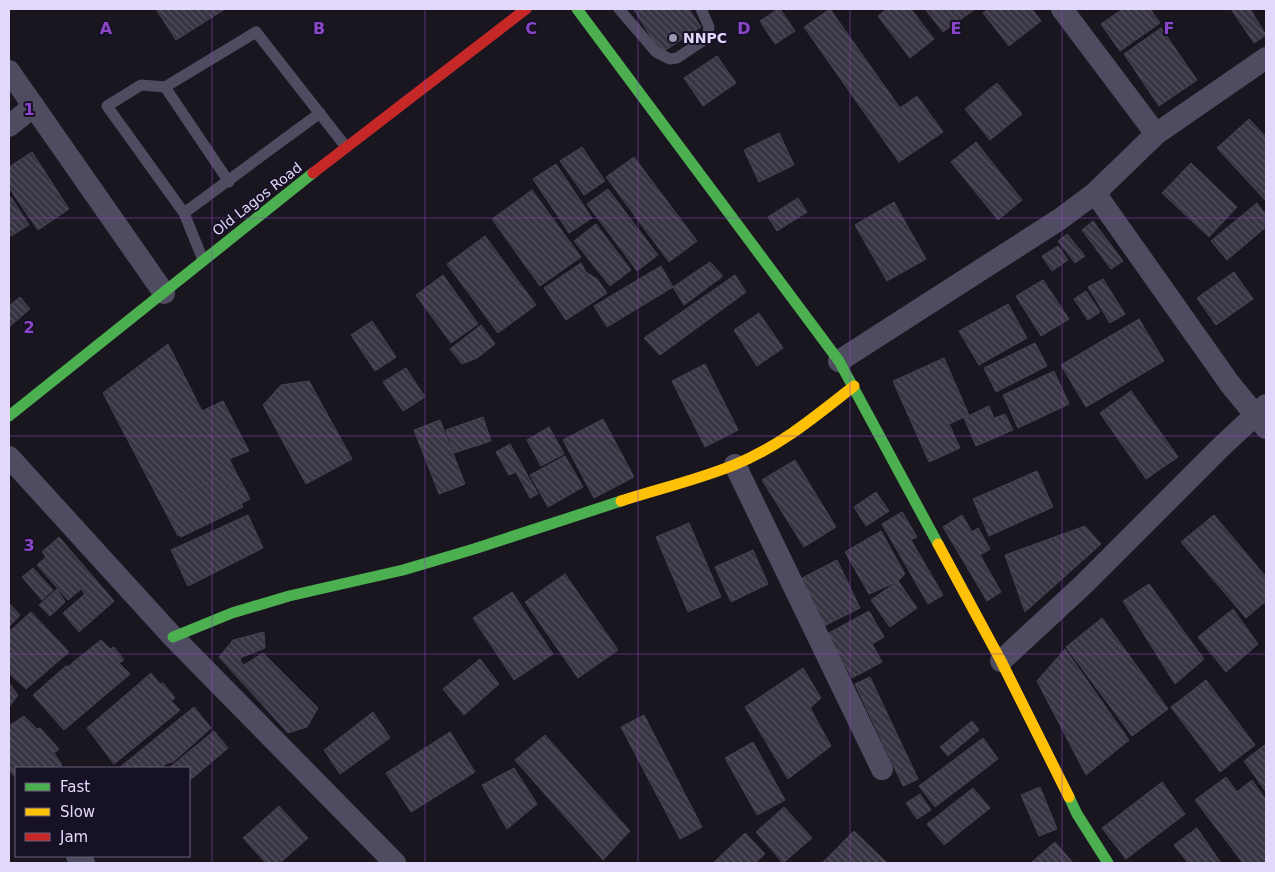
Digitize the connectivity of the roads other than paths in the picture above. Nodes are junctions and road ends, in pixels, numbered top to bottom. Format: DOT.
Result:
graph roads {
  1 [pos="526,9"];
  2 [pos="577,9"];
  3 [pos="619,9"];
  4 [pos="700,9"];
  5 [pos="1062,9"];
  6 [pos="1266,58"];
  7 [pos="9,72"];
  8 [pos="165,87"];
  9 [pos="34,106"];
  10 [pos="320,113"];
  11 [pos="9,126"];
  12 [pos="1156,134"];
  13 [pos="346,147"];
  14 [pos="228,182"];
  15 [pos="1095,193"];
  16 [pos="184,213"];
  17 [pos="203,260"];
  18 [pos="164,293"];
  19 [pos="839,361"];
  20 [pos="854,386"];
  21 [pos="9,416"];
  22 [pos="1262,416"];
  23 [pos="9,457"];
  24 [pos="735,465"];
  25 [pos="173,637"];
  26 [pos="1001,661"];
  27 [pos="882,769"];
  28 [pos="395,863"];
  29 [pos="1108,863"];
  1 -- 13 [label="street, Old Lagos Road"];
  2 -- 19 [label="street"];
  3 -- 4 [label="lane"];
  5 -- 12 [label="street"];
  6 -- 12 [label="street"];
  7 -- 9 [label="street"];
  8 -- 10 [label="lane"];
  8 -- 14 [label="lane"];
  8 -- 16 [label="lane"];
  9 -- 11 [label="street"];
  9 -- 18 [label="street"];
  10 -- 13 [label="lane"];
  10 -- 14 [label="lane"];
  12 -- 15 [label="street"];
  13 -- 17 [label="street, Old Lagos Road"];
  14 -- 16 [label="lane"];
  15 -- 19 [label="street"];
  15 -- 22 [label="street"];
  16 -- 17 [label="lane"];
  17 -- 18 [label="street, Old Lagos Road"];
  18 -- 21 [label="street, Old Lagos Road"];
  19 -- 20 [label="street"];
  20 -- 24 [label="street"];
  20 -- 26 [label="street"];
  22 -- 26 [label="street"];
  23 -- 25 [label="street"];
  24 -- 25 [label="street"];
  24 -- 27 [label="street"];
  25 -- 28 [label="street"];
  26 -- 29 [label="street"];
}
